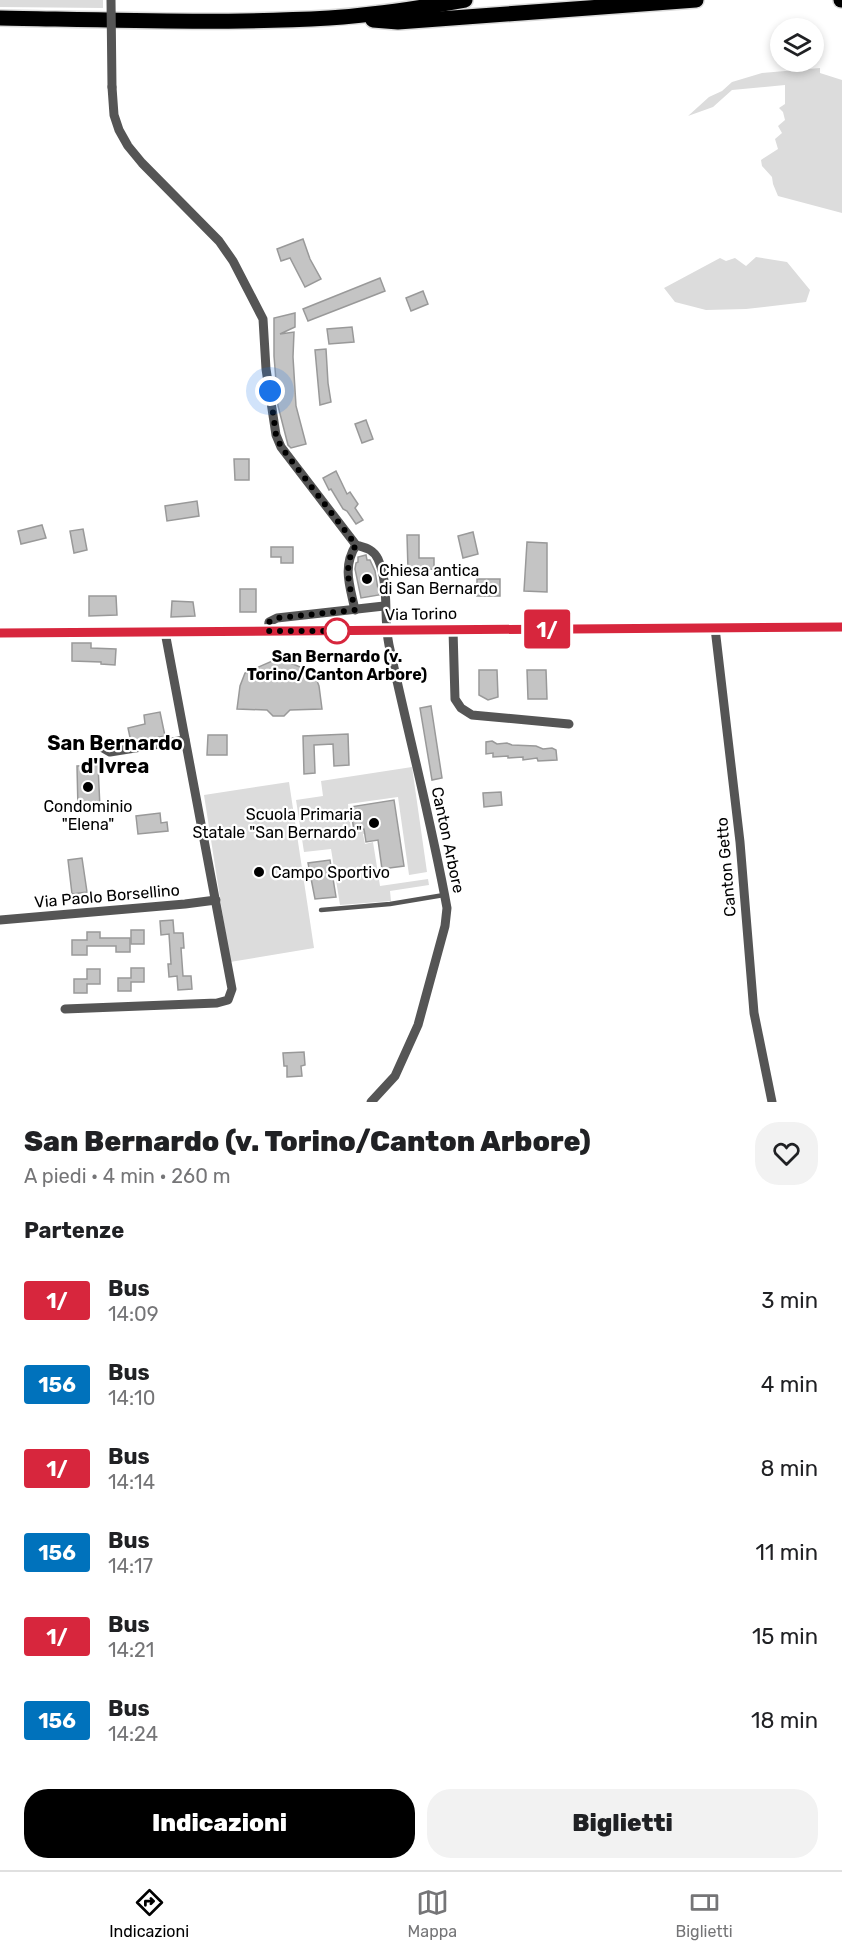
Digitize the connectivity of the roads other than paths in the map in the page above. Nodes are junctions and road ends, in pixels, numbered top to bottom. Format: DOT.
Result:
graph roads {
  1 [pos="111,0"];
  2 [pos="465,0"];
  3 [pos="696,0"];
  4 [pos="0,18"];
  5 [pos="331,18"];
  6 [pos="356,545"];
  7 [pos="384,606"];
  8 [pos="355,610"];
  9 [pos="842,627"];
  10 [pos="715,628"];
  11 [pos="453,630"];
  12 [pos="268,631"];
  13 [pos="165,632"];
  14 [pos="0,633"];
  15 [pos="568,724"];
  16 [pos="185,740"];
  17 [pos="98,745"];
  18 [pos="445,894"];
  19 [pos="216,900"];
  20 [pos="321,910"];
  21 [pos="0,920"];
  22 [pos="65,1009"];
  23 [pos="371,1102"];
  24 [pos="772,1102"];
  1 -- 6 [label="street, Canton Arbore, bridge"];
  2 -- 5 [label="main road"];
  3 -- 5 [label="main road"];
  4 -- 5 [label="main road"];
  6 -- 7 [label="street, Canton Arbore"];
  6 -- 8 [label="street"];
  7 -- 8 [label="street"];
  7 -- 18 [label="street, Canton Arbore"];
  8 -- 12 [label="street"];
  9 -- 10 [label="street, Via Torino"];
  10 -- 11 [label="street, Via Torino"];
  10 -- 24 [label="street, Canton Getto"];
  11 -- 12 [label="street, Via Torino, bridge"];
  11 -- 15 [label="street"];
  12 -- 13 [label="street, Via Torino"];
  13 -- 14 [label="street, Via Torino"];
  13 -- 16 [label="street"];
  16 -- 17 [label="street"];
  16 -- 19 [label="street"];
  18 -- 20 [label="lane"];
  18 -- 23 [label="street, Canton Arbore"];
  19 -- 21 [label="street, Via Paolo Borsellino"];
  19 -- 22 [label="street"];
}
